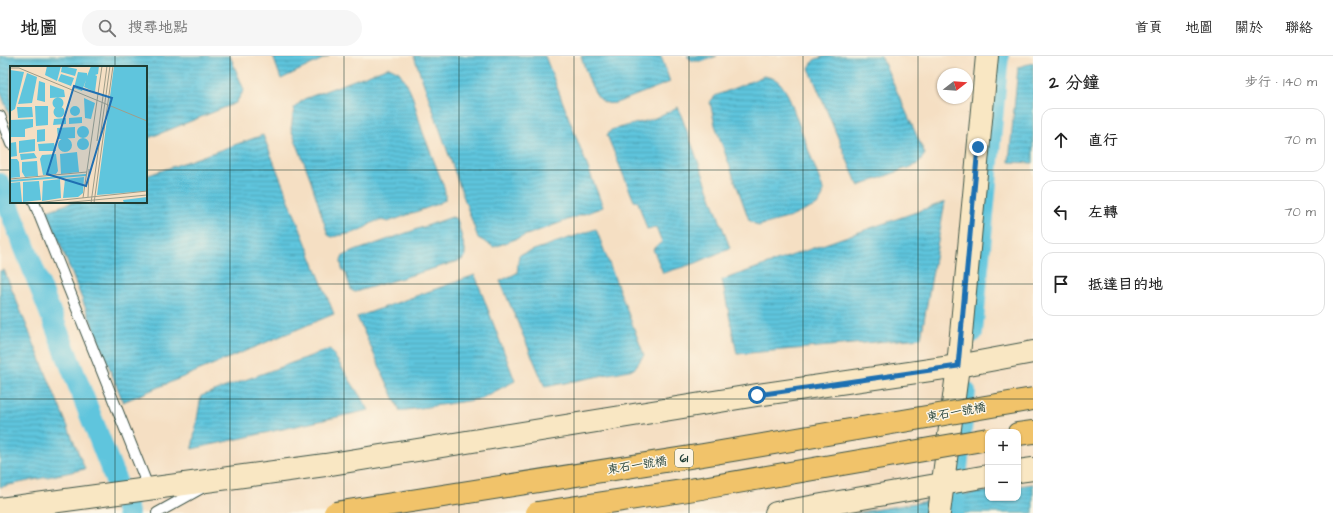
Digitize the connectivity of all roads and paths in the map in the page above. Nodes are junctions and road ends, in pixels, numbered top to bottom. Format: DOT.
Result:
graph roads {
  1 [pos="987,56"];
  2 [pos="0,116"];
  3 [pos="10,141"];
  4 [pos="34,203"];
  5 [pos="1033,352"];
  6 [pos="958,366"];
  7 [pos="1033,399"];
  8 [pos="1033,432"];
  9 [pos="1021,434"];
  10 [pos="985,440"];
  11 [pos="1033,469"];
  12 [pos="1021,471"];
  13 [pos="985,477"];
  14 [pos="216,480"];
  15 [pos="942,484"];
  16 [pos="149,489"];
  17 [pos="0,509"];
  18 [pos="157,513"];
  19 [pos="335,513"];
  20 [pos="538,513"];
  21 [pos="776,513"];
  22 [pos="939,513"];
  1 -- 6 [label="street"];
  2 -- 3 [label="lane"];
  4 -- 16 [label="lane"];
  5 -- 6 [label="street"];
  6 -- 14 [label="street"];
  6 -- 15 [label="street"];
  7 -- 19 [label="highway, 東石一號橋 / 61, bridge"];
  8 -- 9 [label="highway"];
  10 -- 20 [label="highway, bridge"];
  11 -- 12 [label="street"];
  13 -- 15 [label="street"];
  14 -- 16 [label="street"];
  14 -- 18 [label="lane"];
  15 -- 21 [label="street"];
  15 -- 22 [label="street"];
  16 -- 17 [label="street"];
}
